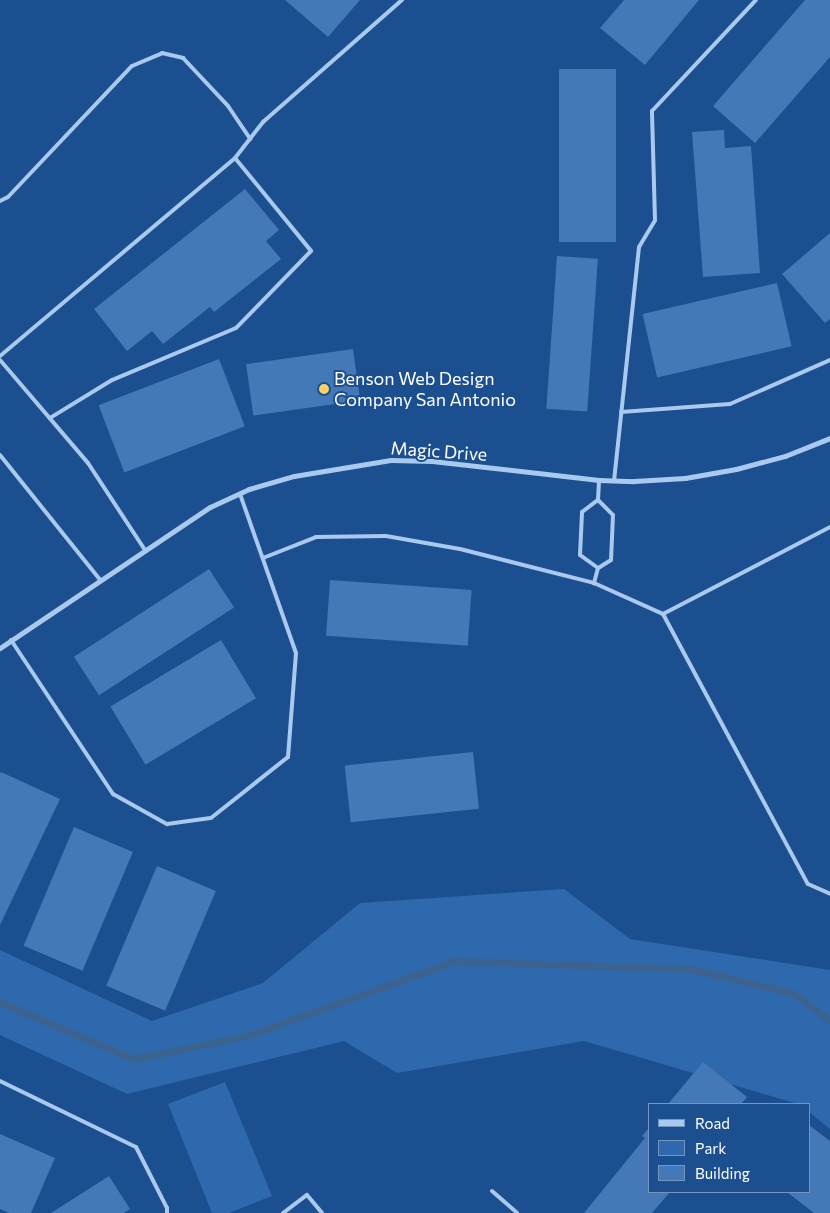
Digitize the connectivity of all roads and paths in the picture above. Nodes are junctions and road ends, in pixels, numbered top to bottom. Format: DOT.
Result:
graph roads {
  1 [pos="402,0"];
  2 [pos="756,0"];
  3 [pos="250,139"];
  4 [pos="235,158"];
  5 [pos="0,201"];
  6 [pos="0,358"];
  7 [pos="830,360"];
  8 [pos="621,412"];
  9 [pos="50,418"];
  10 [pos="830,438"];
  11 [pos="0,455"];
  12 [pos="599,480"];
  13 [pos="614,481"];
  14 [pos="240,494"];
  15 [pos="598,500"];
  16 [pos="830,527"];
  17 [pos="145,550"];
  18 [pos="263,558"];
  19 [pos="598,568"];
  20 [pos="100,580"];
  21 [pos="594,583"];
  22 [pos="664,614"];
  23 [pos="11,640"];
  24 [pos="0,648"];
  25 [pos="830,894"];
  26 [pos="0,1081"];
  27 [pos="492,1190"];
  28 [pos="167,1213"];
  29 [pos="283,1213"];
  30 [pos="322,1213"];
  31 [pos="517,1213"];
  1 -- 3 [label="lane"];
  2 -- 8 [label="lane"];
  3 -- 4 [label="lane"];
  3 -- 5 [label="lane"];
  4 -- 6 [label="lane"];
  4 -- 9 [label="lane"];
  6 -- 9 [label="lane"];
  7 -- 8 [label="lane"];
  8 -- 13 [label="lane"];
  9 -- 17 [label="lane"];
  10 -- 13 [label="street, Magic Drive"];
  11 -- 20 [label="lane"];
  12 -- 13 [label="street, Magic Drive"];
  12 -- 14 [label="street, Magic Drive"];
  12 -- 15 [label="lane"];
  14 -- 17 [label="street, Magic Drive"];
  14 -- 18 [label="lane"];
  15 -- 19 [label="lane"];
  15 -- 19 [label="lane"];
  16 -- 22 [label="lane"];
  17 -- 20 [label="street, Magic Drive"];
  18 -- 21 [label="lane"];
  18 -- 23 [label="lane"];
  19 -- 21 [label="lane"];
  20 -- 23 [label="street, Magic Drive"];
  21 -- 22 [label="lane"];
  22 -- 25 [label="lane"];
  23 -- 24 [label="street, Magic Drive"];
  26 -- 28 [label="lane"];
  27 -- 31 [label="lane"];
  29 -- 30 [label="lane"];
}
